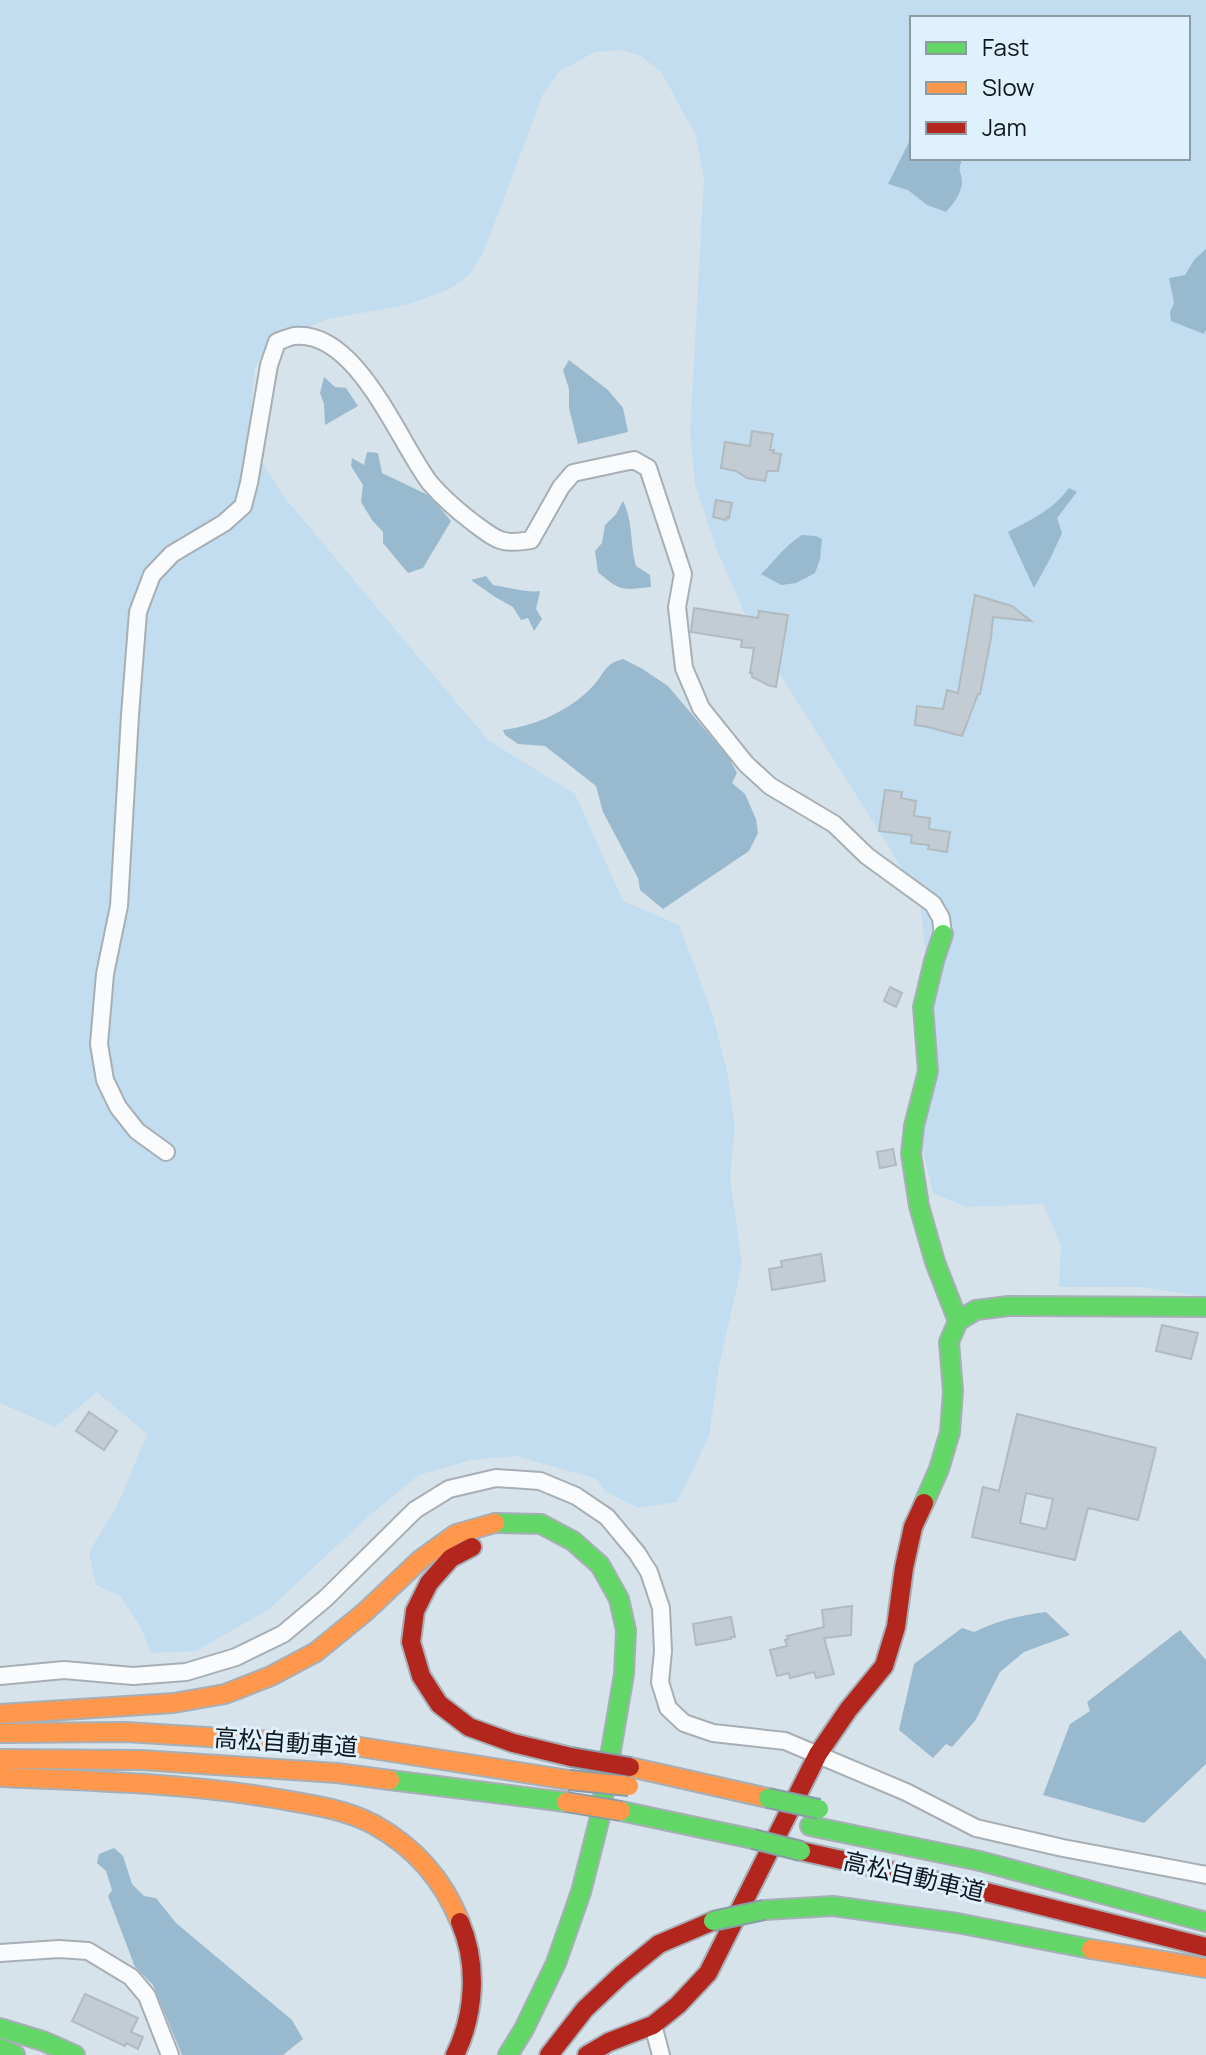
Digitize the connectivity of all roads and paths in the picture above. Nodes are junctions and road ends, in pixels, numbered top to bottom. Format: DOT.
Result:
graph roads {
  1 [pos="943,934"];
  2 [pos="166,1152"];
  3 [pos="1206,1307"];
  4 [pos="958,1321"];
  5 [pos="603,1611"];
  6 [pos="609,1638"];
  7 [pos="0,1676"];
  8 [pos="0,1714"];
  9 [pos="0,1733"];
  10 [pos="818,1754"];
  11 [pos="0,1759"];
  12 [pos="0,1777"];
  13 [pos="636,1788"];
  14 [pos="766,1807"];
  15 [pos="980,1861"];
  16 [pos="1206,1875"];
  17 [pos="1206,1922"];
  18 [pos="1206,1947"];
  19 [pos="0,1953"];
  20 [pos="1206,1968"];
  21 [pos="653,2025"];
  22 [pos="0,2028"];
  23 [pos="0,2048"];
  24 [pos="15,2055"];
  25 [pos="75,2055"];
  26 [pos="170,2055"];
  27 [pos="455,2055"];
  28 [pos="490,2055"];
  29 [pos="508,2055"];
  30 [pos="549,2055"];
  31 [pos="587,2055"];
  32 [pos="661,2055"];
  1 -- 2 [label="street"];
  1 -- 4 [label="main road"];
  3 -- 4 [label="main road"];
  4 -- 10 [label="main road"];
  5 -- 14 [label="main road, bridge"];
  6 -- 28 [label="main road"];
  7 -- 10 [label="street"];
  8 -- 29 [label="main road"];
  9 -- 13 [label="main road, 高松自動車道, bridge"];
  10 -- 16 [label="street"];
  10 -- 21 [label="main road"];
  11 -- 18 [label="main road, 高松自動車道, bridge"];
  12 -- 27 [label="main road"];
  14 -- 15 [label="main road, 高松自動車道"];
  14 -- 15 [label="main road, bridge"];
  15 -- 17 [label="main road, 高松自動車道"];
  19 -- 26 [label="street"];
  20 -- 30 [label="main road, bridge"];
  21 -- 31 [label="main road"];
  21 -- 32 [label="street"];
  22 -- 25 [label="main road"];
  23 -- 24 [label="main road"];
}
